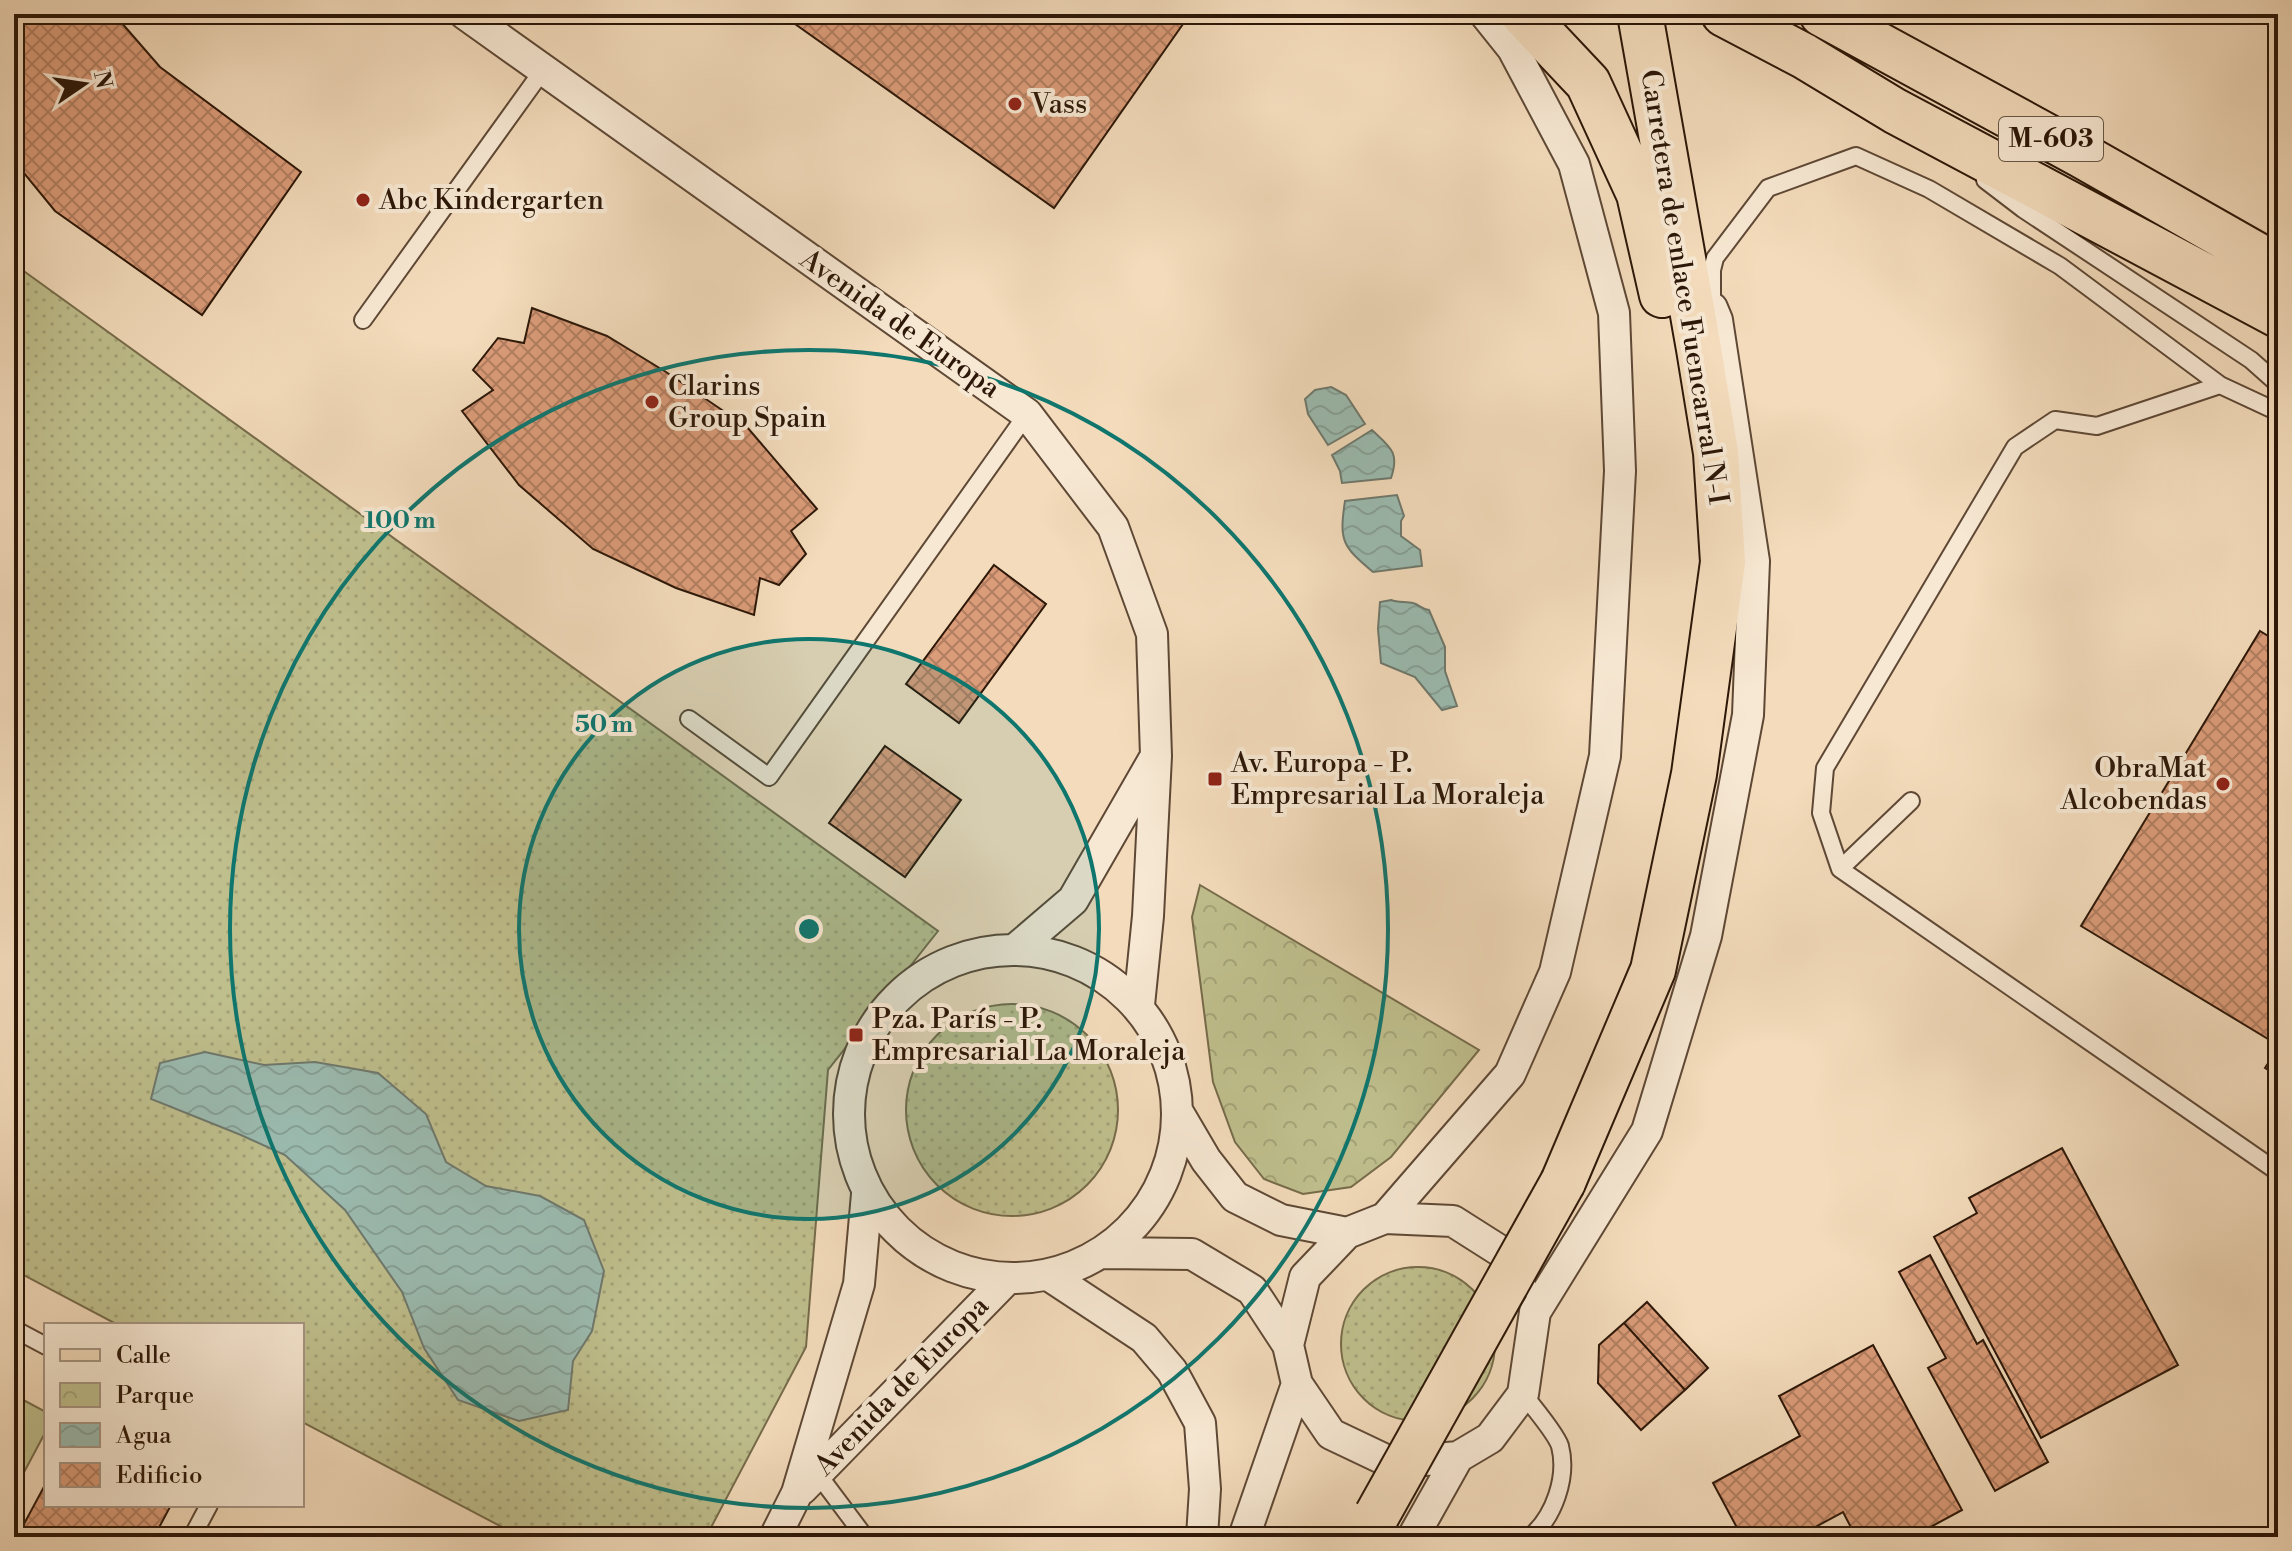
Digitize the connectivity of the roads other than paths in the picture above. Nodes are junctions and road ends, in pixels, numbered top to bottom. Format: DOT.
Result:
graph roads {
  1 [pos="465,14"];
  2 [pos="1485,14"];
  3 [pos="1523,14"];
  4 [pos="1640,14"];
  5 [pos="1724,14"];
  6 [pos="1822,14"];
  7 [pos="543,70"];
  8 [pos="1895,111"];
  9 [pos="2278,267"];
  10 [pos="1712,308"];
  11 [pos="2278,315"];
  12 [pos="363,320"];
  13 [pos="1699,349"];
  14 [pos="2278,384"];
  15 [pos="2220,385"];
  16 [pos="2278,412"];
  17 [pos="1027,414"];
  18 [pos="1703,702"];
  19 [pos="689,719"];
  20 [pos="1156,756"];
  21 [pos="1911,801"];
  22 [pos="1840,869"];
  23 [pos="1018,947"];
  24 [pos="1139,1005"];
  25 [pos="1179,1114"];
  26 [pos="2278,1172"];
  27 [pos="867,1194"];
  28 [pos="1385,1218"];
  29 [pos="1347,1233"];
  30 [pos="1104,1253"];
  31 [pos="1053,1278"];
  32 [pos="1006,1280"];
  33 [pos="1535,1312"];
  34 [pos="14,1329"];
  35 [pos="44,1345"];
  36 [pos="1288,1345"];
  37 [pos="1297,1384"];
  38 [pos="1523,1394"];
  39 [pos="1458,1457"];
  40 [pos="807,1483"];
  41 [pos="208,1507"];
  42 [pos="1385,1530"];
  43 [pos="192,1537"];
  44 [pos="775,1537"];
  45 [pos="865,1537"];
  46 [pos="1202,1537"];
  47 [pos="1244,1537"];
  48 [pos="1530,1537"];
  1 -- 7 [label="street, Avenida de Europa"];
  2 -- 28 [label="street"];
  3 -- 18 [label="main road, Carretera de enlace Fuencarral N-I"];
  4 -- 13 [label="main road, Carretera de enlace Fuencarral N-I"];
  5 -- 8 [label="main road, M-603"];
  6 -- 9 [label="main road, M-603"];
  7 -- 12 [label="lane"];
  7 -- 17 [label="street, Avenida de Europa"];
  8 -- 11 [label="main road, M-603"];
  8 -- 14 [label="lane"];
  10 -- 13 [label="street"];
  10 -- 15 [label="lane"];
  10 -- 33 [label="street"];
  13 -- 18 [label="main road, Carretera de enlace Fuencarral N-I"];
  15 -- 16 [label="lane"];
  15 -- 22 [label="lane"];
  17 -- 19 [label="lane"];
  17 -- 20 [label="street, Avenida de Europa"];
  18 -- 42 [label="main road, Carretera de enlace Fuencarral N-I, bridge"];
  20 -- 23 [label="street"];
  20 -- 24 [label="street, Avenida de Europa"];
  21 -- 22 [label="lane"];
  22 -- 26 [label="lane"];
  23 -- 24 [label="street"];
  23 -- 27 [label="street"];
  24 -- 25 [label="street"];
  25 -- 29 [label="street"];
  25 -- 30 [label="street"];
  27 -- 32 [label="street"];
  27 -- 40 [label="street, Avenida de Europa"];
  28 -- 29 [label="street"];
  28 -- 33 [label="street"];
  29 -- 36 [label="street"];
  30 -- 31 [label="street"];
  30 -- 36 [label="street"];
  31 -- 32 [label="street"];
  31 -- 46 [label="street"];
  32 -- 40 [label="street, Avenida de Europa"];
  33 -- 38 [label="street"];
  34 -- 35 [label="lane"];
  36 -- 37 [label="street"];
  37 -- 39 [label="street"];
  37 -- 47 [label="street"];
  38 -- 39 [label="street"];
  38 -- 48 [label="lane"];
  39 -- 42 [label="street"];
  40 -- 44 [label="street, Avenida de Europa"];
  40 -- 45 [label="lane"];
  41 -- 43 [label="lane"];
}
